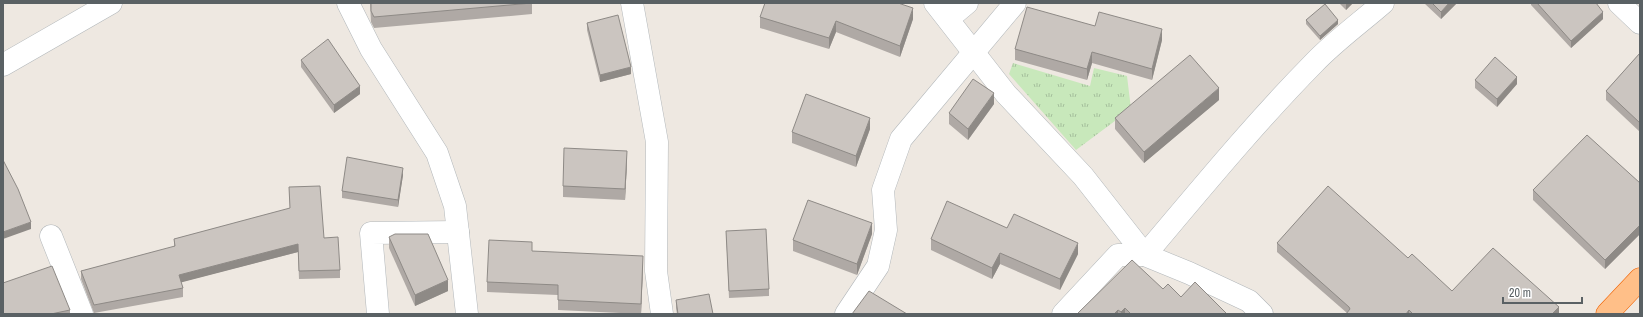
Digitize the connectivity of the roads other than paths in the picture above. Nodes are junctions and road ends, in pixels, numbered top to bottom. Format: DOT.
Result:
graph roads {
  1 [pos="111,3"];
  2 [pos="348,3"];
  3 [pos="633,3"];
  4 [pos="967,3"];
  5 [pos="1016,3"];
  6 [pos="1383,3"];
  7 [pos="1619,3"];
  8 [pos="78,11"];
  9 [pos="941,11"];
  10 [pos="1640,23"];
  11 [pos="974,52"];
  12 [pos="3,65"];
  13 [pos="458,232"];
  14 [pos="51,236"];
  15 [pos="1145,255"];
  16 [pos="1640,279"];
  17 [pos="82,314"];
  18 [pos="378,314"];
  19 [pos="468,314"];
  20 [pos="662,314"];
  21 [pos="846,314"];
  22 [pos="1064,314"];
  23 [pos="1262,314"];
  24 [pos="1607,314"];
  1 -- 8 [label="street"];
  2 -- 13 [label="street"];
  3 -- 20 [label="street"];
  4 -- 9 [label="street"];
  5 -- 11 [label="street"];
  6 -- 15 [label="street"];
  7 -- 10 [label="street"];
  8 -- 12 [label="street"];
  9 -- 11 [label="street"];
  11 -- 15 [label="street"];
  11 -- 21 [label="street"];
  13 -- 18 [label="street"];
  13 -- 19 [label="street"];
  14 -- 17 [label="street"];
  15 -- 22 [label="street"];
  15 -- 23 [label="street"];
  16 -- 24 [label="highway"];
}
